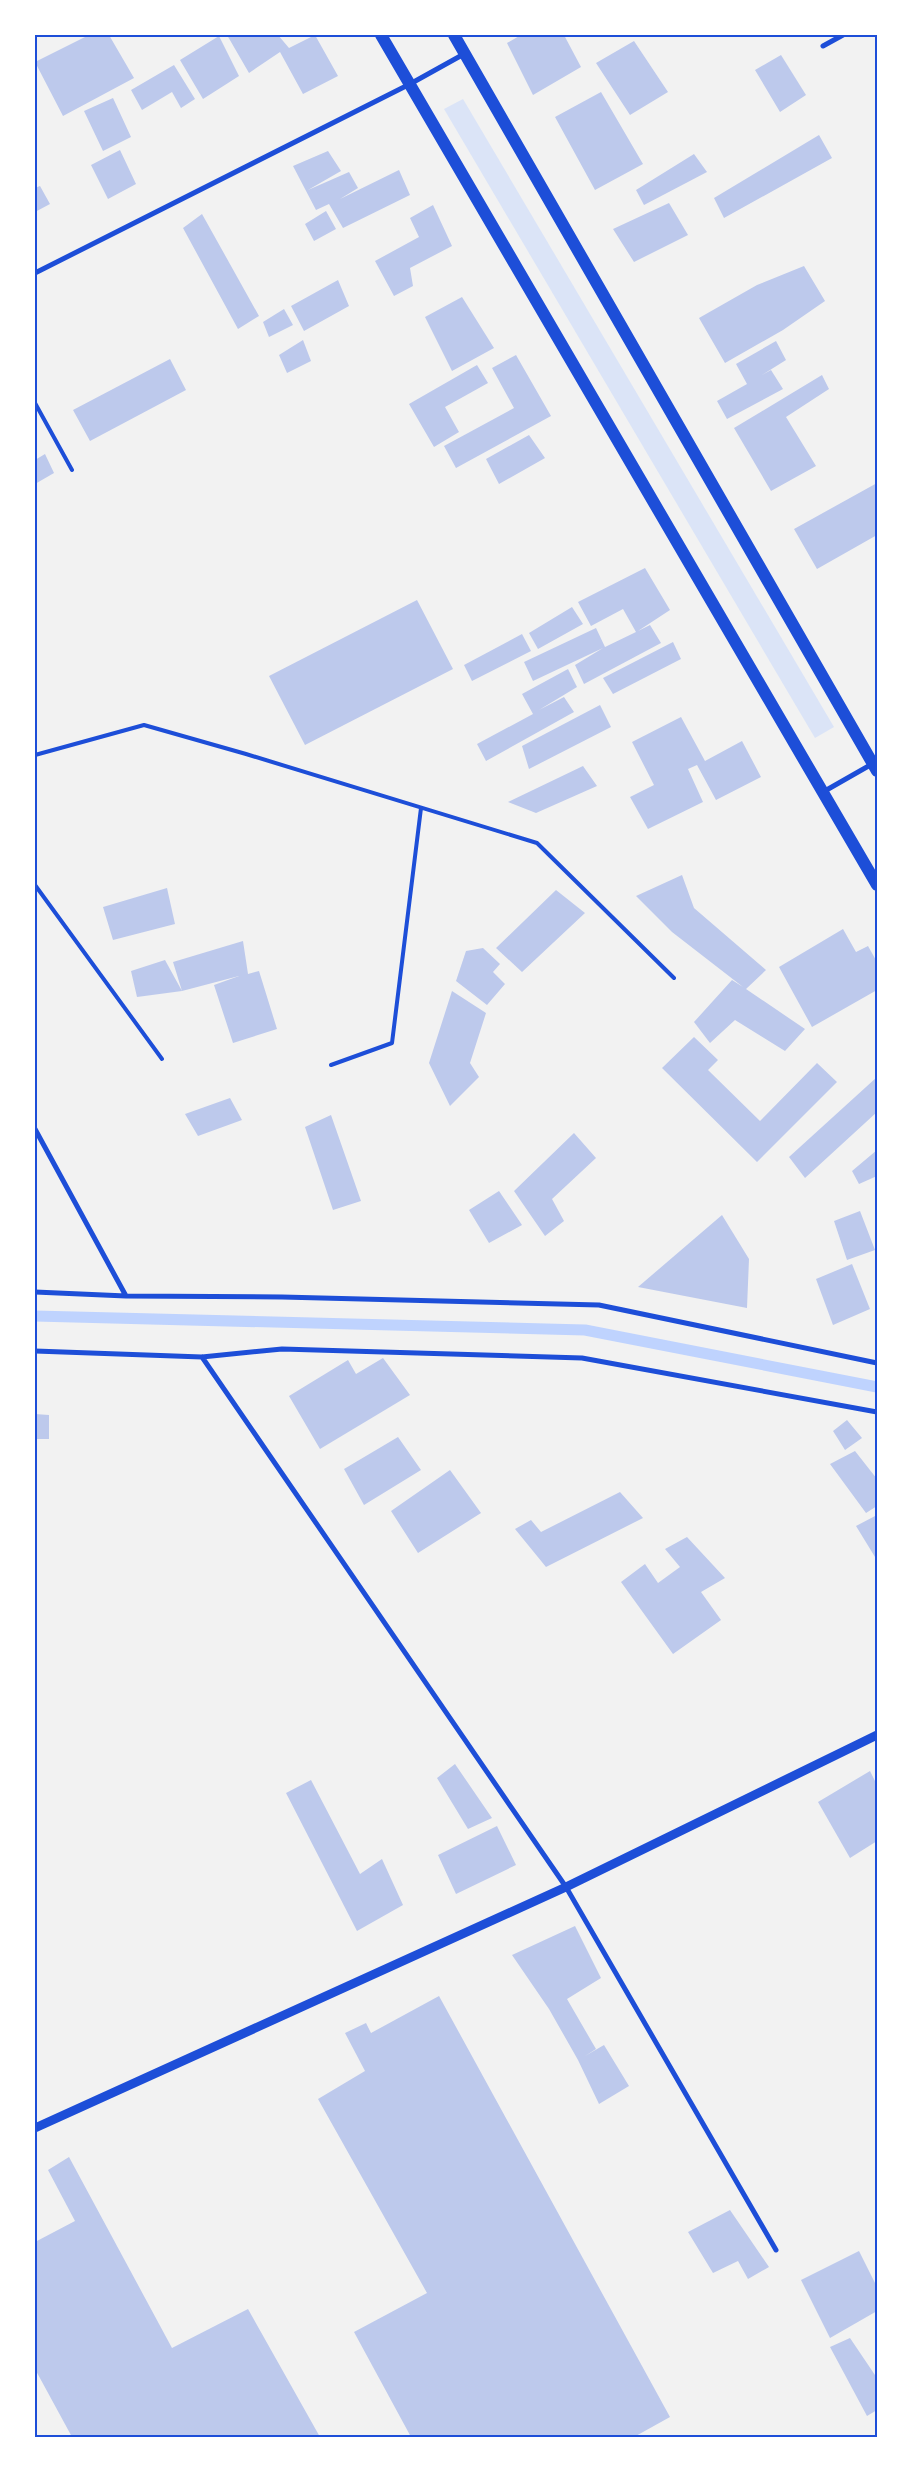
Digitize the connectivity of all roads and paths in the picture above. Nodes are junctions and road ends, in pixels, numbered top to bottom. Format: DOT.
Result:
graph roads {
  1 [pos="381,35"];
  2 [pos="454,35"];
  3 [pos="843,35"];
  4 [pos="823,46"];
  5 [pos="465,53"];
  6 [pos="410,84"];
  7 [pos="35,273"];
  8 [pos="35,403"];
  9 [pos="72,470"];
  10 [pos="35,755"];
  11 [pos="876,766"];
  12 [pos="822,792"];
  13 [pos="421,808"];
  14 [pos="35,885"];
  15 [pos="877,885"];
  16 [pos="674,978"];
  17 [pos="162,1060"];
  18 [pos="331,1065"];
  19 [pos="35,1129"];
  20 [pos="35,1292"];
  21 [pos="126,1296"];
  22 [pos="35,1351"];
  23 [pos="202,1358"];
  24 [pos="877,1363"];
  25 [pos="877,1412"];
  26 [pos="877,1734"];
  27 [pos="566,1887"];
  28 [pos="35,2128"];
  29 [pos="776,2250"];
  1 -- 6 [label="main road"];
  2 -- 5 [label="main road"];
  3 -- 4 [label="street"];
  5 -- 6 [label="street"];
  5 -- 11 [label="main road"];
  6 -- 7 [label="street"];
  6 -- 12 [label="main road"];
  8 -- 9 [label="lane"];
  10 -- 13 [label="lane"];
  11 -- 12 [label="street"];
  12 -- 15 [label="main road"];
  13 -- 16 [label="lane"];
  13 -- 18 [label="lane"];
  14 -- 17 [label="lane"];
  19 -- 21 [label="street"];
  20 -- 21 [label="street"];
  21 -- 24 [label="street"];
  22 -- 23 [label="street"];
  23 -- 25 [label="street"];
  23 -- 27 [label="street"];
  26 -- 27 [label="street"];
  27 -- 28 [label="street"];
  27 -- 29 [label="street"];
}
